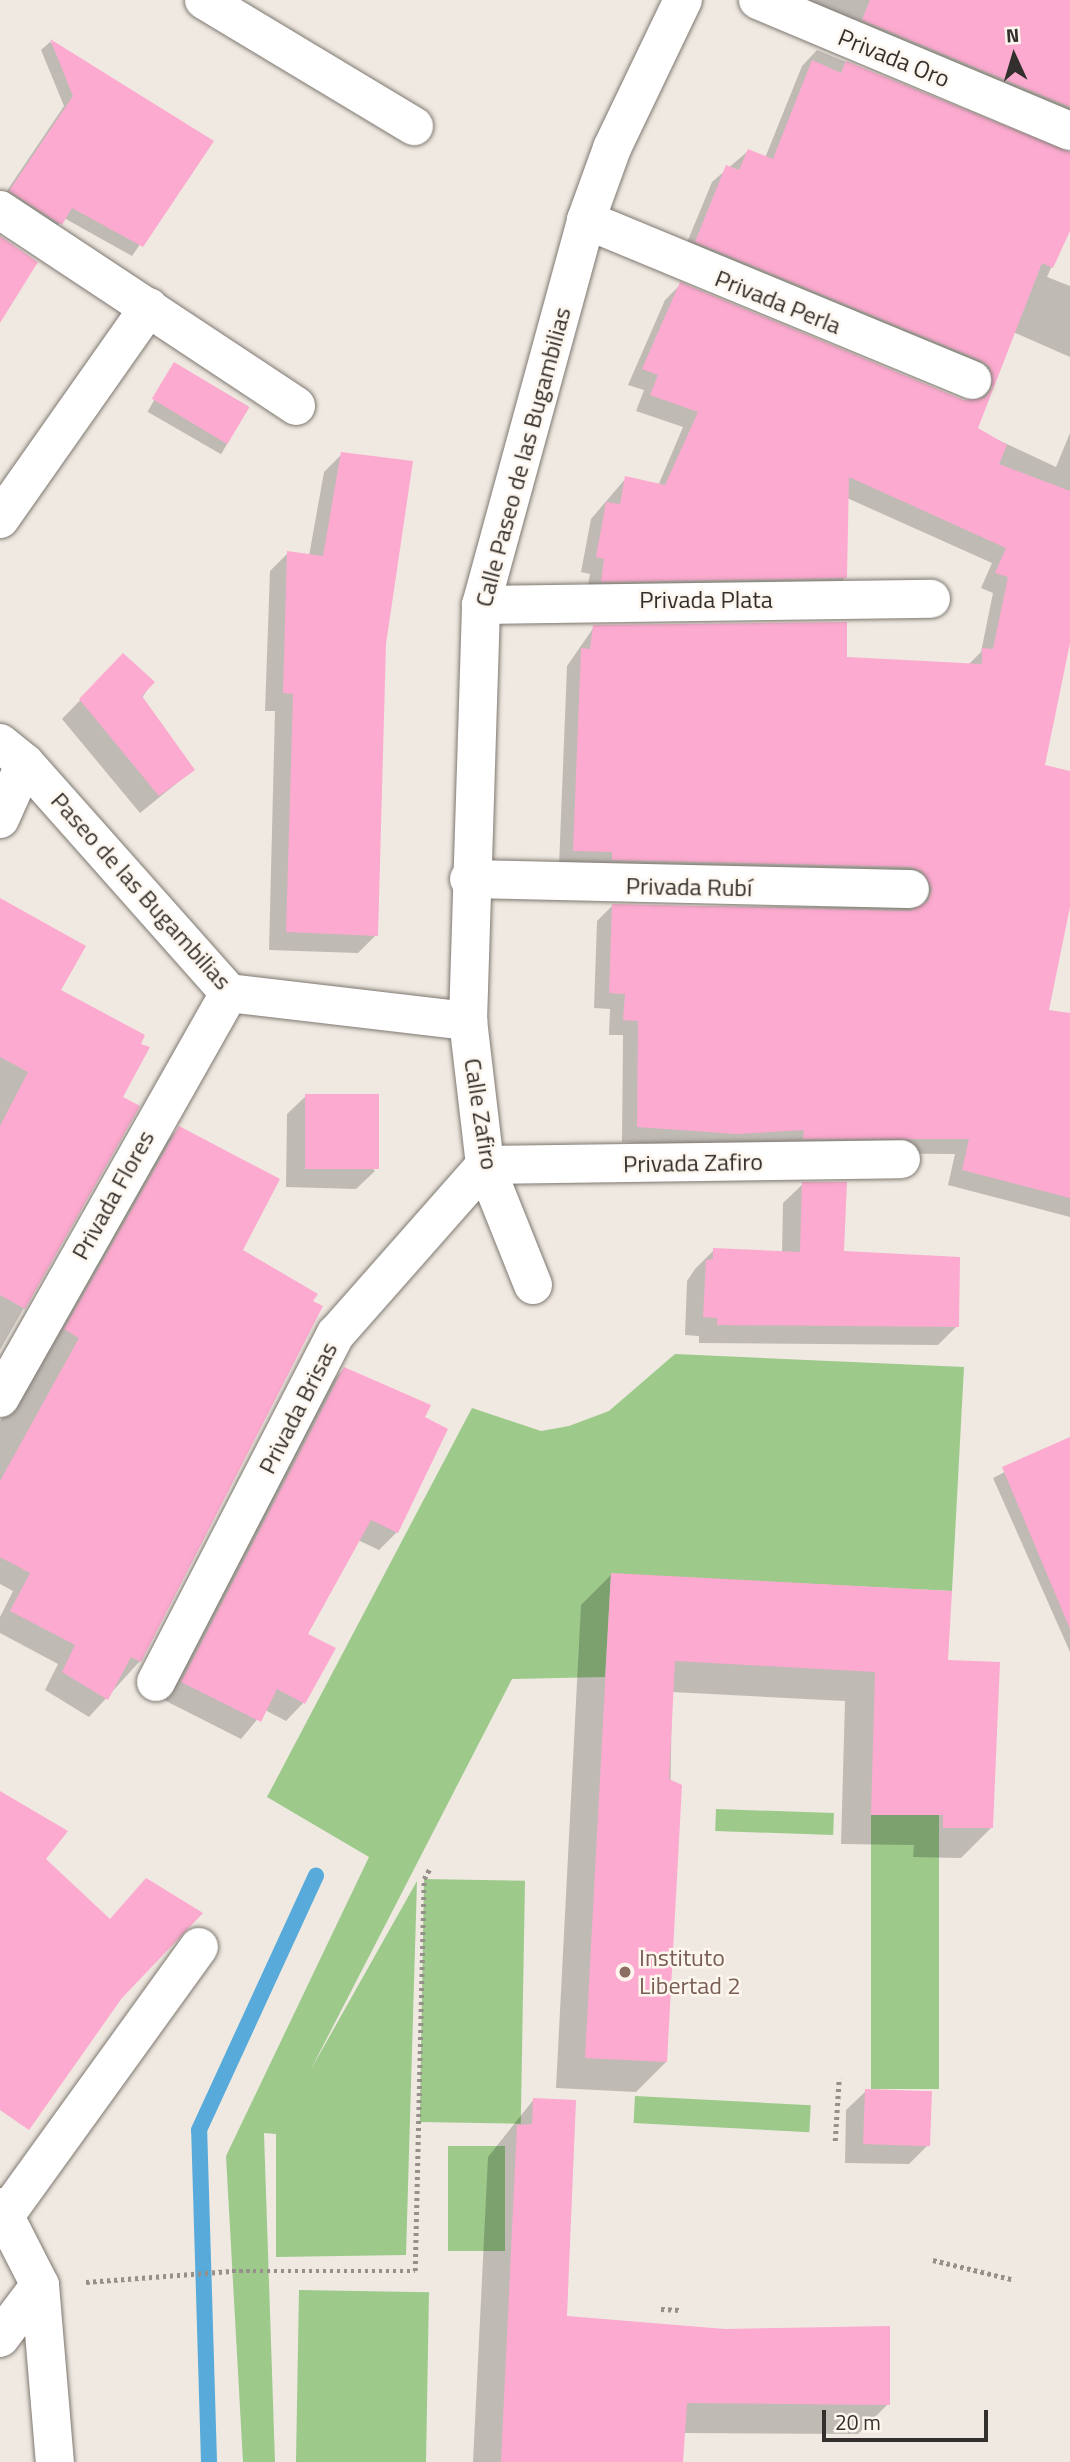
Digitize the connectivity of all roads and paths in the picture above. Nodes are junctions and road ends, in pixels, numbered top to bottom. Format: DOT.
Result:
graph roads {
  1 [pos="204,0"];
  2 [pos="683,0"];
  3 [pos="758,0"];
  4 [pos="414,126"];
  5 [pos="1070,131"];
  6 [pos="0,210"];
  7 [pos="586,220"];
  8 [pos="149,307"];
  9 [pos="971,380"];
  10 [pos="296,406"];
  11 [pos="0,519"];
  12 [pos="931,599"];
  13 [pos="481,605"];
  14 [pos="13,753"];
  15 [pos="0,819"];
  16 [pos="468,879"];
  17 [pos="911,890"];
  18 [pos="229,993"];
  19 [pos="468,1021"];
  20 [pos="901,1159"];
  21 [pos="485,1165"];
  22 [pos="533,1285"];
  23 [pos="0,1398"];
  24 [pos="156,1682"];
  25 [pos="430,1868"];
  26 [pos="199,1947"];
  27 [pos="839,2078"];
  28 [pos="835,2141"];
  29 [pos="3,2210"];
  30 [pos="933,2260"];
  31 [pos="120,2280"];
  32 [pos="1016,2280"];
  33 [pos="40,2285"];
  34 [pos="661,2309"];
  35 [pos="680,2310"];
  36 [pos="0,2338"];
  37 [pos="55,2462"];
  1 -- 4 [label="street"];
  2 -- 7 [label="street, Calle Paseo de las Bugambilias"];
  3 -- 5 [label="street, Privada Oro"];
  6 -- 8 [label="street"];
  7 -- 9 [label="street, Privada Perla"];
  7 -- 13 [label="street, Calle Paseo de las Bugambilias"];
  8 -- 10 [label="street"];
  8 -- 11 [label="street"];
  12 -- 13 [label="street, Privada Plata"];
  13 -- 16 [label="street, Calle Paseo de las Bugambilias"];
  14 -- 15 [label="street"];
  14 -- 18 [label="street, Paseo de las Bugambilias"];
  16 -- 17 [label="street, Privada Rubí"];
  16 -- 19 [label="street, Calle Paseo de las Bugambilias"];
  18 -- 19 [label="street, Paseo de las Bugambilias"];
  18 -- 23 [label="street, Privada Flores"];
  19 -- 21 [label="street, Calle Zafiro"];
  20 -- 21 [label="street, Privada Zafiro"];
  21 -- 22 [label="street, Calle Zafiro"];
  21 -- 24 [label="street, Privada Brisas"];
  25 -- 31 [label="path"];
  26 -- 29 [label="street"];
  27 -- 28 [label="path"];
  29 -- 33 [label="street"];
  30 -- 32 [label="path"];
  33 -- 36 [label="street"];
  33 -- 37 [label="street"];
  34 -- 35 [label="path"];
}
